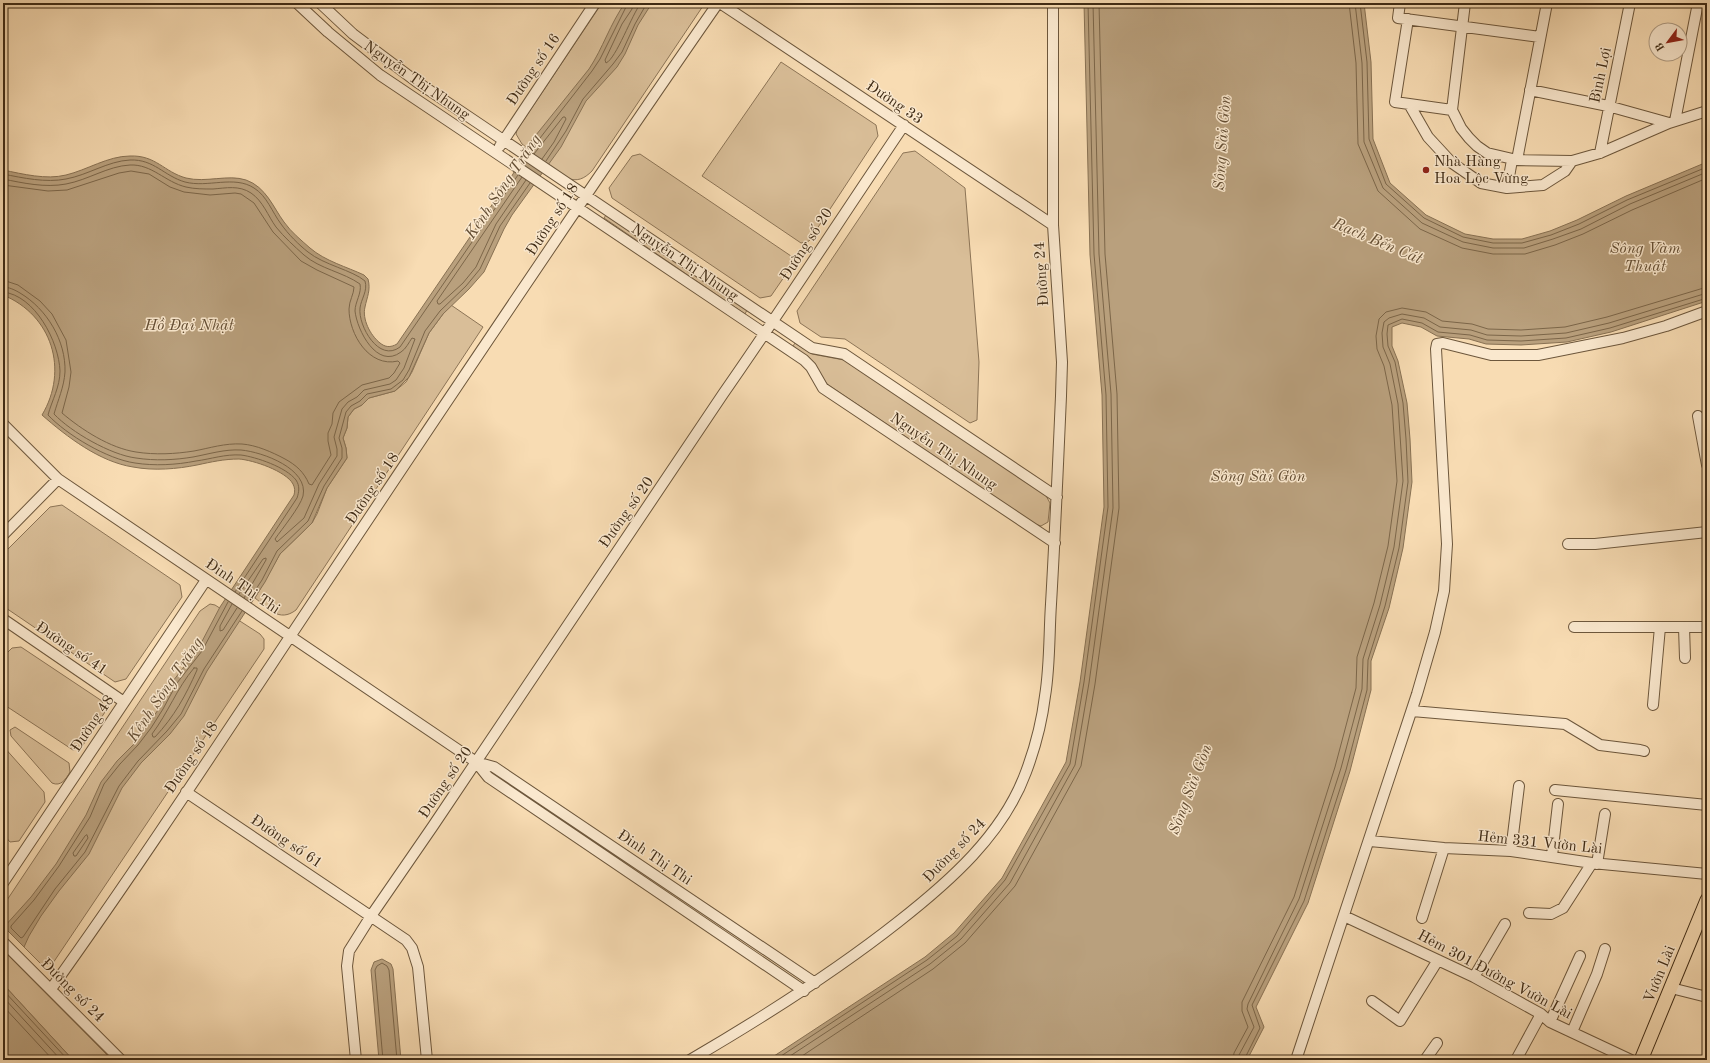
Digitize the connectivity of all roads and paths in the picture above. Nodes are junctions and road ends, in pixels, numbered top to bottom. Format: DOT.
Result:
graph roads {
  1 [pos="297,3"];
  2 [pos="320,3"];
  3 [pos="595,3"];
  4 [pos="719,3"];
  5 [pos="1053,3"];
  6 [pos="1400,3"];
  7 [pos="1465,3"];
  8 [pos="1547,3"];
  9 [pos="1630,3"];
  10 [pos="1698,3"];
  11 [pos="1703,3"];
  12 [pos="1707,4"];
  13 [pos="1403,19"];
  14 [pos="1462,26"];
  15 [pos="1540,37"];
  16 [pos="1530,90"];
  17 [pos="1409,104"];
  18 [pos="1608,106"];
  19 [pos="1452,110"];
  20 [pos="1707,111"];
  21 [pos="1672,122"];
  22 [pos="904,126"];
  23 [pos="503,140"];
  24 [pos="496,152"];
  25 [pos="1600,153"];
  26 [pos="1515,160"];
  27 [pos="1572,161"];
  28 [pos="1507,188"];
  29 [pos="585,196"];
  30 [pos="578,207"];
  31 [pos="1053,225"];
  32 [pos="1707,311"];
  33 [pos="773,322"];
  34 [pos="765,335"];
  35 [pos="1698,416"];
  36 [pos="3,424"];
  37 [pos="1707,464"];
  38 [pos="58,479"];
  39 [pos="1057,498"];
  40 [pos="1707,532"];
  41 [pos="3,535"];
  42 [pos="1055,543"];
  43 [pos="1568,544"];
  44 [pos="206,580"];
  45 [pos="3,619"];
  46 [pos="1574,627"];
  47 [pos="1684,627"];
  48 [pos="1707,627"];
  49 [pos="1660,628"];
  50 [pos="291,636"];
  51 [pos="1685,658"];
  52 [pos="124,702"];
  53 [pos="1653,705"];
  54 [pos="1412,711"];
  55 [pos="1644,752"];
  56 [pos="476,762"];
  57 [pos="1519,786"];
  58 [pos="1555,790"];
  59 [pos="186,792"];
  60 [pos="1558,804"];
  61 [pos="1707,805"];
  62 [pos="1605,814"];
  63 [pos="1370,841"];
  64 [pos="1444,848"];
  65 [pos="1511,851"];
  66 [pos="1552,856"];
  67 [pos="1594,863"];
  68 [pos="1707,874"];
  69 [pos="3,883"];
  70 [pos="1707,900"];
  71 [pos="1529,913"];
  72 [pos="371,916"];
  73 [pos="1344,916"];
  74 [pos="1422,918"];
  75 [pos="1505,924"];
  76 [pos="3,942"];
  77 [pos="1605,949"];
  78 [pos="1580,956"];
  79 [pos="1438,960"];
  80 [pos="1474,977"];
  81 [pos="815,983"];
  82 [pos="1671,988"];
  83 [pos="51,989"];
  84 [pos="804,991"];
  85 [pos="1707,997"];
  86 [pos="1372,1001"];
  87 [pos="1541,1014"];
  88 [pos="1550,1022"];
  89 [pos="1572,1032"];
  90 [pos="1437,1043"];
  91 [pos="121,1060"];
  92 [pos="356,1060"];
  93 [pos="427,1060"];
  94 [pos="690,1060"];
  95 [pos="1296,1060"];
  96 [pos="1425,1060"];
  97 [pos="1516,1060"];
  98 [pos="1631,1060"];
  99 [pos="1641,1060"];
  1 -- 24 [label="street, Nguyễn Thị Nhung"];
  2 -- 23 [label="street, Nguyễn Thị Nhung"];
  3 -- 23 [label="street, Đường số 16"];
  4 -- 22 [label="street, Đường 33"];
  4 -- 29 [label="street, Đường số 18"];
  5 -- 31 [label="street, Đường 24"];
  6 -- 13 [label="street"];
  7 -- 14 [label="street"];
  8 -- 15 [label="street"];
  9 -- 18 [label="street, Bình Lợi"];
  10 -- 21 [label="street"];
  11 -- 12 [label="street"];
  13 -- 14 [label="street"];
  13 -- 17 [label="street"];
  14 -- 15 [label="street"];
  14 -- 19 [label="street"];
  15 -- 16 [label="street"];
  16 -- 18 [label="street"];
  16 -- 26 [label="street"];
  17 -- 19 [label="street"];
  17 -- 28 [label="street"];
  18 -- 21 [label="street"];
  18 -- 25 [label="street, Bình Lợi"];
  19 -- 26 [label="street"];
  20 -- 21 [label="street"];
  21 -- 25 [label="street"];
  22 -- 31 [label="street, Đường 33"];
  22 -- 33 [label="street, Đường số 20"];
  23 -- 24 [label="street, Đường số 16"];
  23 -- 29 [label="street, Nguyễn Thị Nhung"];
  24 -- 30 [label="street, Nguyễn Thị Nhung"];
  25 -- 27 [label="street"];
  26 -- 27 [label="street"];
  26 -- 28 [label="street"];
  27 -- 28 [label="street"];
  29 -- 30 [label="street, Đường số 18"];
  29 -- 33 [label="street, Nguyễn Thị Nhung"];
  30 -- 34 [label="street, Nguyễn Thị Nhung"];
  30 -- 50 [label="street, Đường số 18"];
  31 -- 39 [label="street, Đường 24"];
  32 -- 54 [label="street"];
  33 -- 34 [label="street, Đường số 20"];
  33 -- 39 [label="street, Nguyễn Thị Nhung"];
  34 -- 42 [label="street, Nguyễn Thị Nhung"];
  34 -- 56 [label="street, Đường số 20"];
  35 -- 37 [label="street"];
  36 -- 38 [label="street, Đinh Thị Thi"];
  38 -- 41 [label="street"];
  38 -- 44 [label="street, Đinh Thị Thi"];
  39 -- 42 [label="street, Đường 24"];
  40 -- 43 [label="street"];
  42 -- 81 [label="street, Đường số 24"];
  44 -- 50 [label="street, Đinh Thị Thi"];
  44 -- 52 [label="street, Đường 48"];
  45 -- 52 [label="street, Đường số 41"];
  46 -- 49 [label="street"];
  47 -- 48 [label="street"];
  47 -- 49 [label="street"];
  47 -- 51 [label="street"];
  49 -- 53 [label="street"];
  50 -- 56 [label="street, Đinh Thị Thi"];
  50 -- 59 [label="street, Đường số 18"];
  52 -- 69 [label="street, Đường 48"];
  54 -- 55 [label="street"];
  54 -- 63 [label="street"];
  56 -- 72 [label="street, Đường số 20"];
  56 -- 81 [label="street, Đinh Thị Thi"];
  56 -- 84 [label="street, Đinh Thị Thi"];
  57 -- 65 [label="street"];
  58 -- 61 [label="street"];
  59 -- 72 [label="street, Đường số 61"];
  59 -- 83 [label="street, Đường số 18"];
  60 -- 66 [label="street"];
  62 -- 67 [label="street"];
  63 -- 64 [label="street, Hẻm 331 Vườn Lài"];
  63 -- 73 [label="street"];
  64 -- 65 [label="street, Hẻm 331 Vườn Lài"];
  64 -- 74 [label="street"];
  65 -- 66 [label="street, Hẻm 331 Vườn Lài"];
  66 -- 67 [label="street, Hẻm 331 Vườn Lài"];
  67 -- 68 [label="street, Hẻm 331 Vườn Lài"];
  67 -- 71 [label="street"];
  70 -- 82 [label="main road, Vườn Lài"];
  72 -- 92 [label="street, Đường số 20"];
  72 -- 93 [label="street"];
  73 -- 79 [label="street, Hẻm 301 Đường Vườn Lài"];
  73 -- 95 [label="street"];
  75 -- 80 [label="street"];
  76 -- 83 [label="street, Đường số 24"];
  77 -- 89 [label="street"];
  78 -- 88 [label="street"];
  79 -- 80 [label="street, Hẻm 301 Đường Vườn Lài"];
  79 -- 86 [label="street"];
  80 -- 87 [label="street, Hẻm 301 Đường Vườn Lài"];
  81 -- 84 [label="street, Đường số 24"];
  82 -- 85 [label="street"];
  82 -- 99 [label="main road, Vườn Lài"];
  83 -- 91 [label="street, Đường số 24"];
  84 -- 94 [label="street, Đường số 24"];
  87 -- 88 [label="street, Hẻm 301 Đường Vườn Lài"];
  87 -- 97 [label="street"];
  88 -- 89 [label="street, Hẻm 301 Đường Vườn Lài"];
  89 -- 98 [label="street, Hẻm 301 Đường Vườn Lài"];
  90 -- 96 [label="street"];
}
